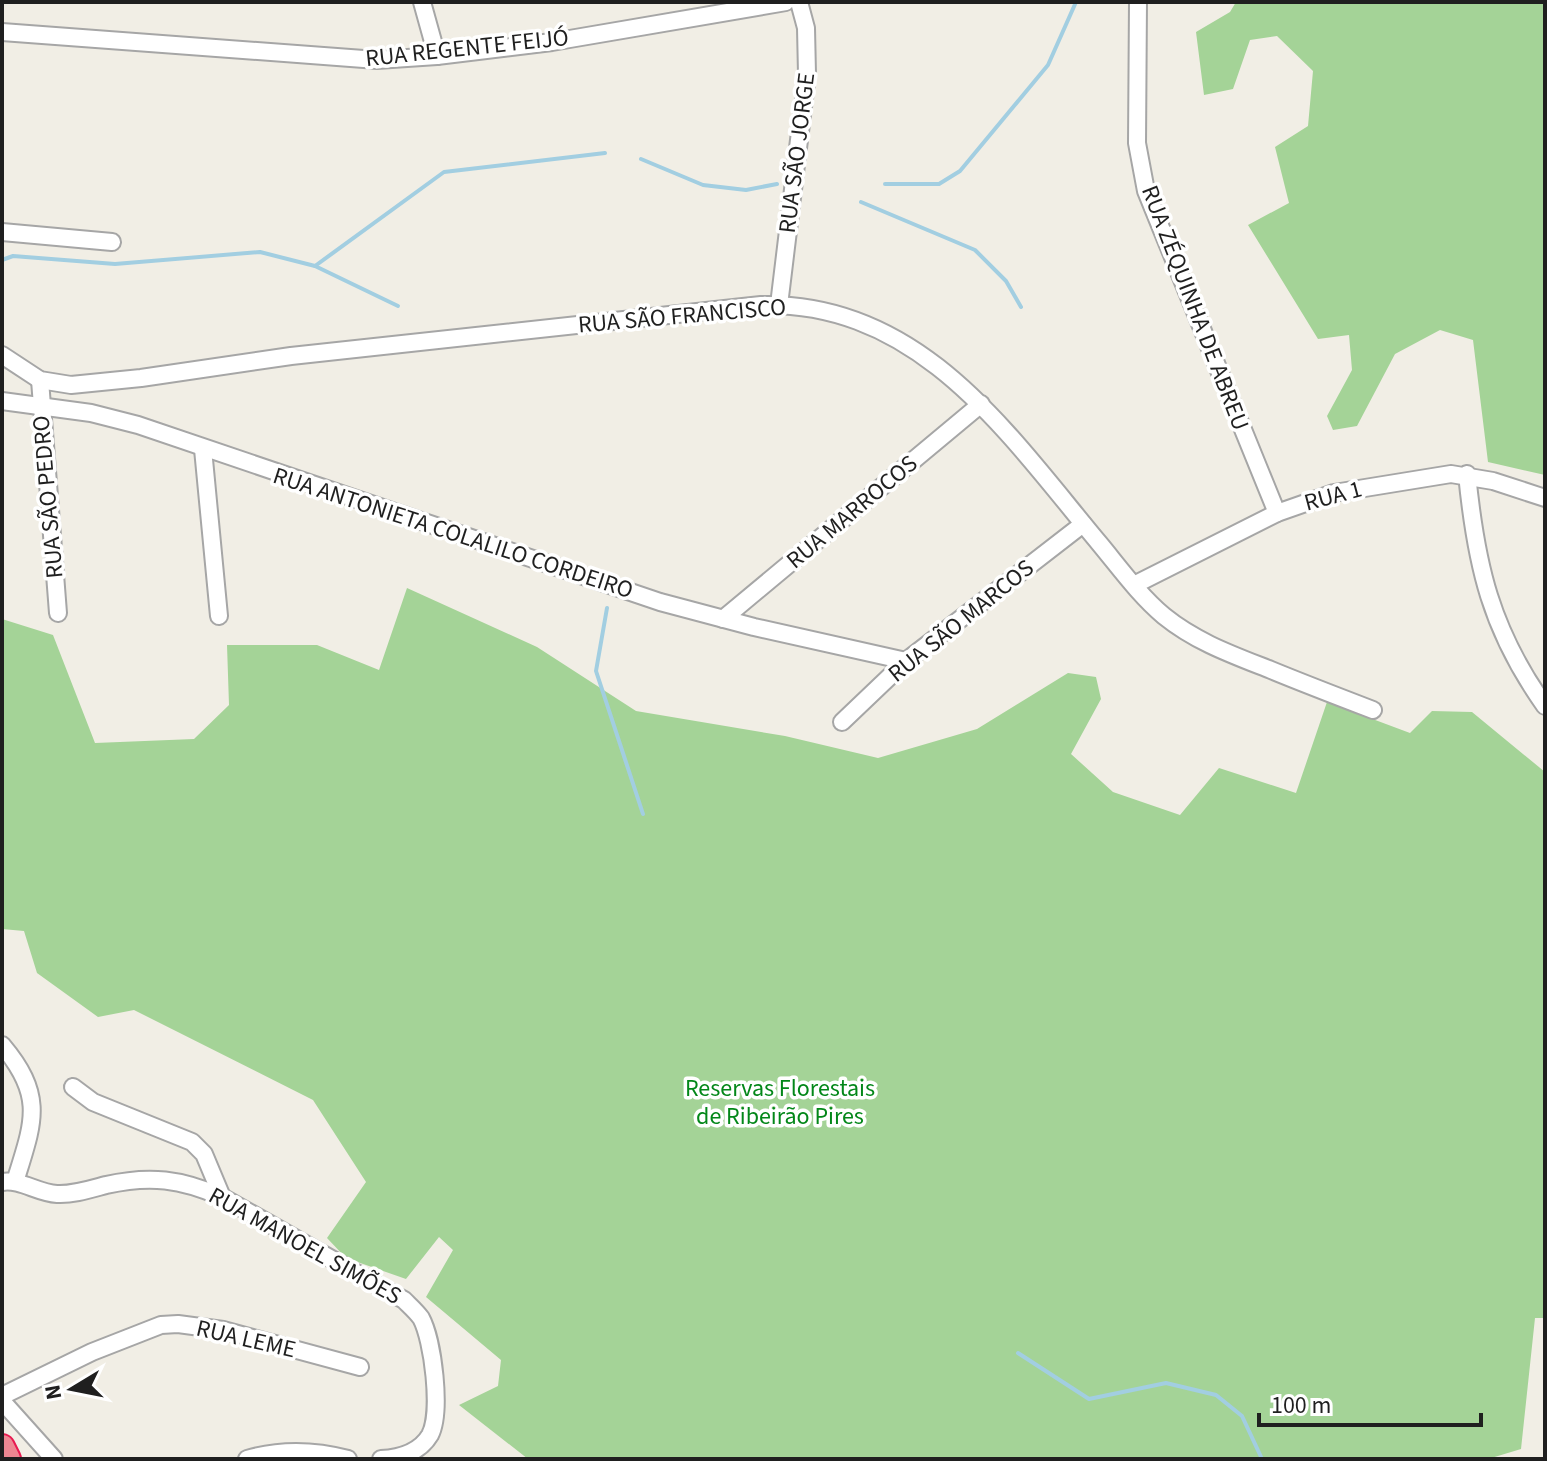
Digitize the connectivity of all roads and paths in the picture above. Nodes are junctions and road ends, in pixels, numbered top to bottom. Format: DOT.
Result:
graph roads {
  1 [pos="422,2"];
  2 [pos="786,2"];
  3 [pos="799,2"];
  4 [pos="1138,2"];
  5 [pos="2,32"];
  6 [pos="437,56"];
  7 [pos="2,232"];
  8 [pos="112,242"];
  9 [pos="779,305"];
  10 [pos="2,355"];
  11 [pos="40,380"];
  12 [pos="2,401"];
  13 [pos="981,404"];
  14 [pos="41,406"];
  15 [pos="203,449"];
  16 [pos="1467,474"];
  17 [pos="1545,498"];
  18 [pos="1277,513"];
  19 [pos="1083,524"];
  20 [pos="1134,585"];
  21 [pos="58,613"];
  22 [pos="219,616"];
  23 [pos="723,619"];
  24 [pos="906,661"];
  25 [pos="1545,706"];
  26 [pos="1373,710"];
  27 [pos="842,722"];
  28 [pos="2,1045"];
  29 [pos="73,1087"];
  30 [pos="8,1182"];
  31 [pos="222,1197"];
  32 [pos="360,1367"];
  33 [pos="2,1399"];
  34 [pos="2,1447"];
  35 [pos="8,1459"];
  36 [pos="54,1459"];
  37 [pos="247,1459"];
  38 [pos="348,1459"];
  39 [pos="381,1459"];
  1 -- 6 [label="street"];
  2 -- 6 [label="street, RUA REGENTE FEIJÓ"];
  3 -- 9 [label="street, RUA SÃO JORGE"];
  4 -- 18 [label="street, RUA ZÉQUINHA DE ABREU"];
  5 -- 6 [label="street, RUA REGENTE FEIJÓ"];
  7 -- 8 [label="street"];
  9 -- 11 [label="street, RUA SÃO FRANCISCO"];
  9 -- 13 [label="street, RUA SÃO FRANCISCO"];
  10 -- 11 [label="street"];
  11 -- 14 [label="street, RUA SÃO PEDRO"];
  12 -- 14 [label="street, RUA ANTONIETA COLALILO CORDEIRO"];
  13 -- 19 [label="street, RUA SÃO FRANCISCO"];
  13 -- 23 [label="street, RUA MARROCOS"];
  14 -- 15 [label="street, RUA ANTONIETA COLALILO CORDEIRO"];
  14 -- 21 [label="street, RUA SÃO PEDRO"];
  15 -- 22 [label="street"];
  15 -- 23 [label="street, RUA ANTONIETA COLALILO CORDEIRO"];
  16 -- 17 [label="street, RUA 1"];
  16 -- 18 [label="street, RUA 1"];
  16 -- 25 [label="street"];
  18 -- 20 [label="street, RUA 1"];
  19 -- 20 [label="street, RUA SÃO FRANCISCO"];
  19 -- 24 [label="street, RUA SÃO MARCOS"];
  20 -- 26 [label="street, RUA SÃO FRANCISCO"];
  23 -- 24 [label="street, RUA ANTONIETA COLALILO CORDEIRO"];
  24 -- 27 [label="street, RUA SÃO MARCOS"];
  28 -- 30 [label="street, RUA MANOEL SIMÕES"];
  29 -- 31 [label="street"];
  30 -- 31 [label="street, RUA MANOEL SIMÕES"];
  31 -- 39 [label="street, RUA MANOEL SIMÕES"];
  32 -- 33 [label="street, RUA LEME"];
  33 -- 36 [label="street"];
  34 -- 35 [label="highway"];
  37 -- 38 [label="street"];
}
